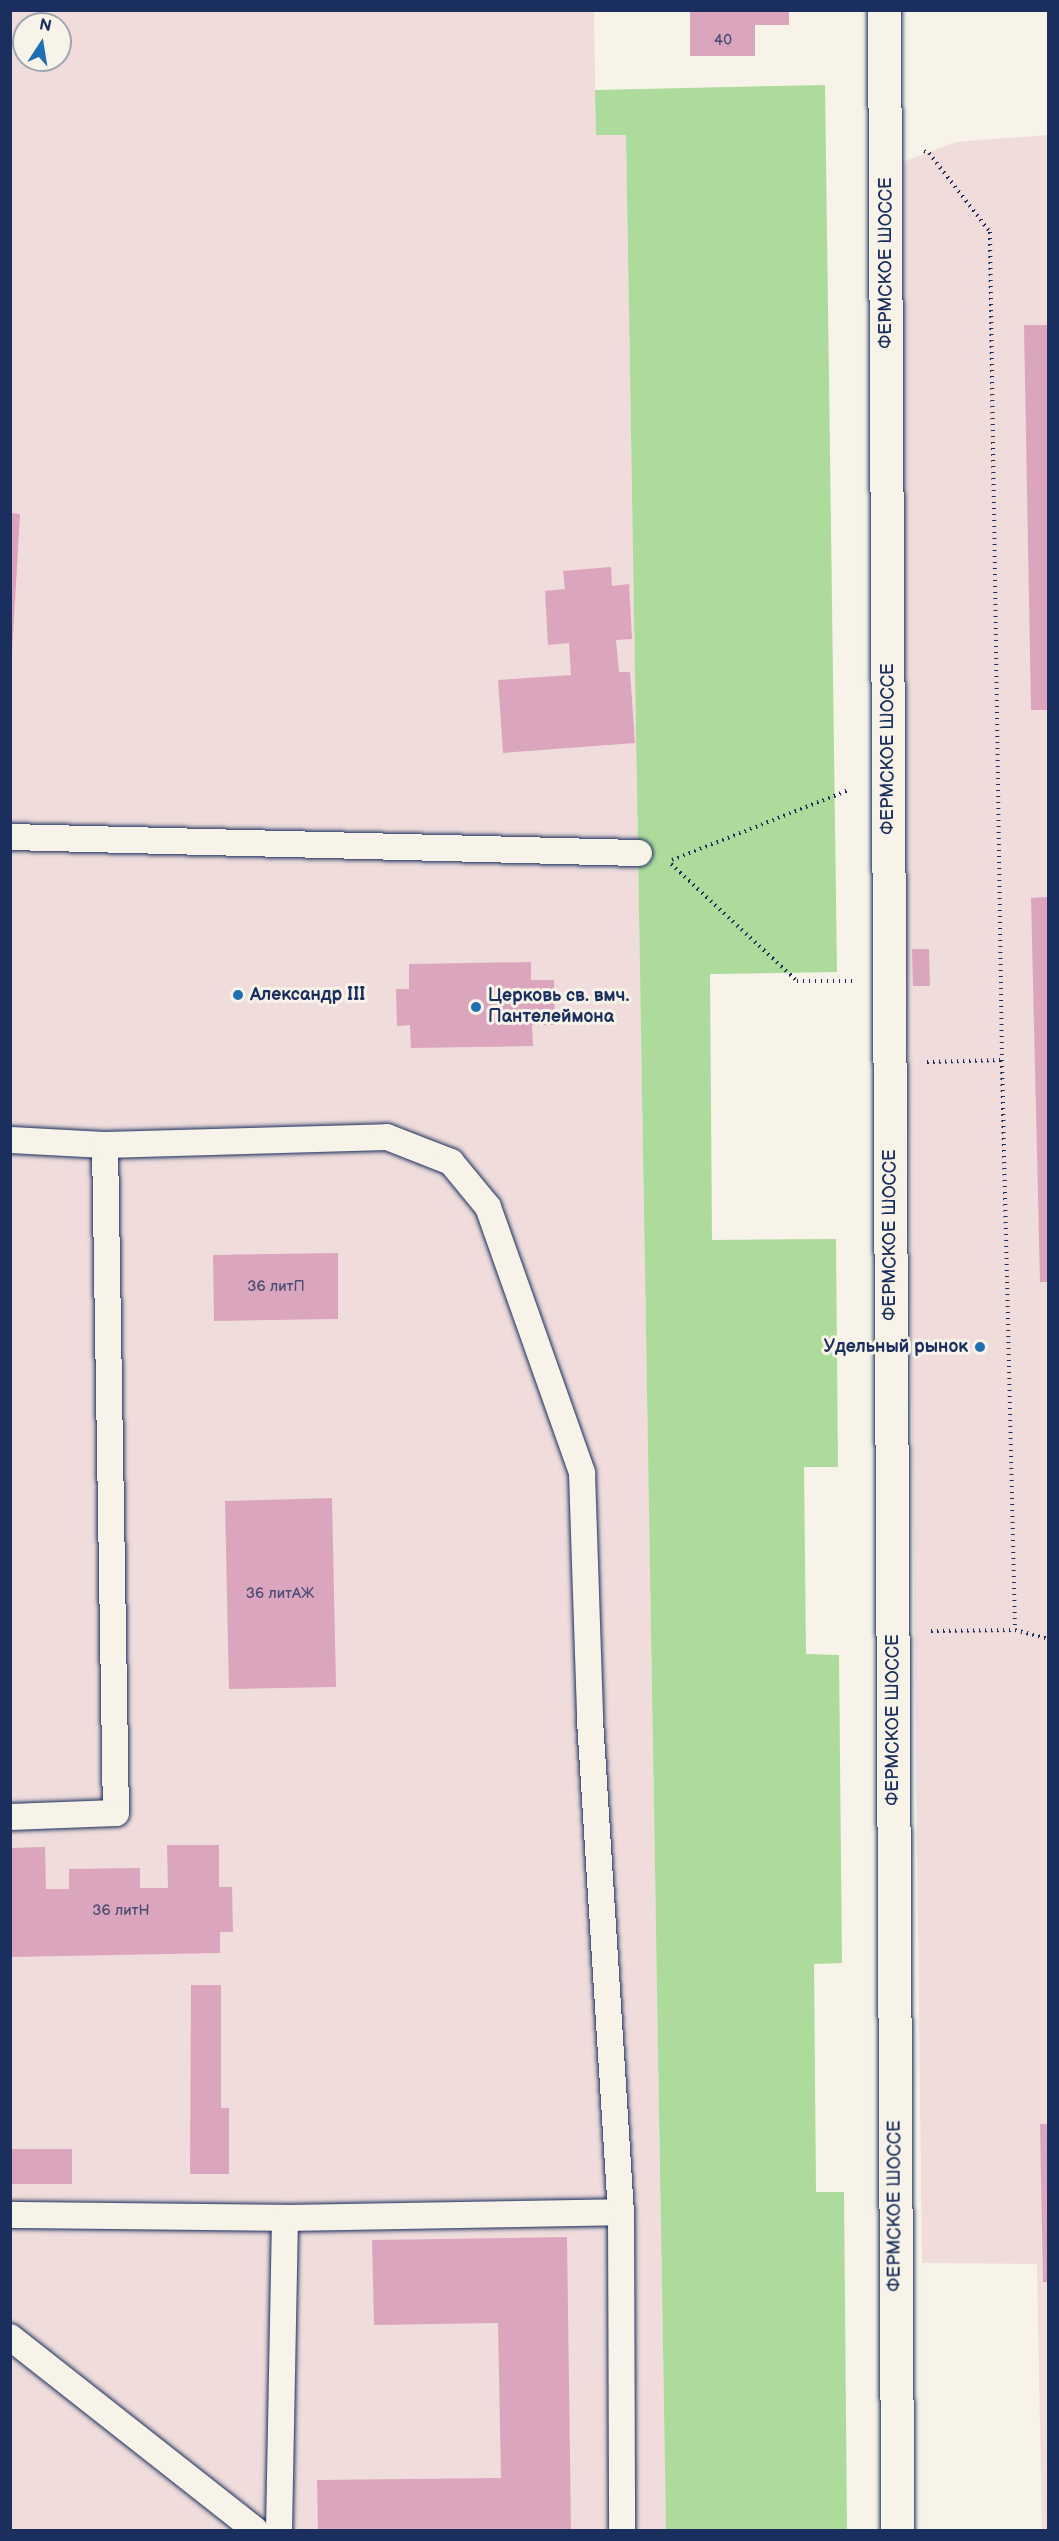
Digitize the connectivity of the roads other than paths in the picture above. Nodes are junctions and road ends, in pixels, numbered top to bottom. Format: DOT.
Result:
graph roads {
  1 [pos="884,10"];
  2 [pos="10,837"];
  3 [pos="639,853"];
  4 [pos="10,1140"];
  5 [pos="105,1145"];
  6 [pos="10,1817"];
  7 [pos="621,2212"];
  8 [pos="10,2215"];
  9 [pos="285,2218"];
  10 [pos="10,2337"];
  11 [pos="255,2530"];
  12 [pos="279,2530"];
  13 [pos="622,2530"];
  14 [pos="897,2530"];
  1 -- 14 [label="street, ФЕРМСКОЕ ШОССЕ"];
  2 -- 3 [label="lane"];
  4 -- 5 [label="lane"];
  5 -- 6 [label="lane"];
  5 -- 7 [label="lane"];
  7 -- 9 [label="lane"];
  7 -- 13 [label="lane"];
  8 -- 9 [label="lane"];
  9 -- 12 [label="lane"];
  10 -- 11 [label="lane"];
}
